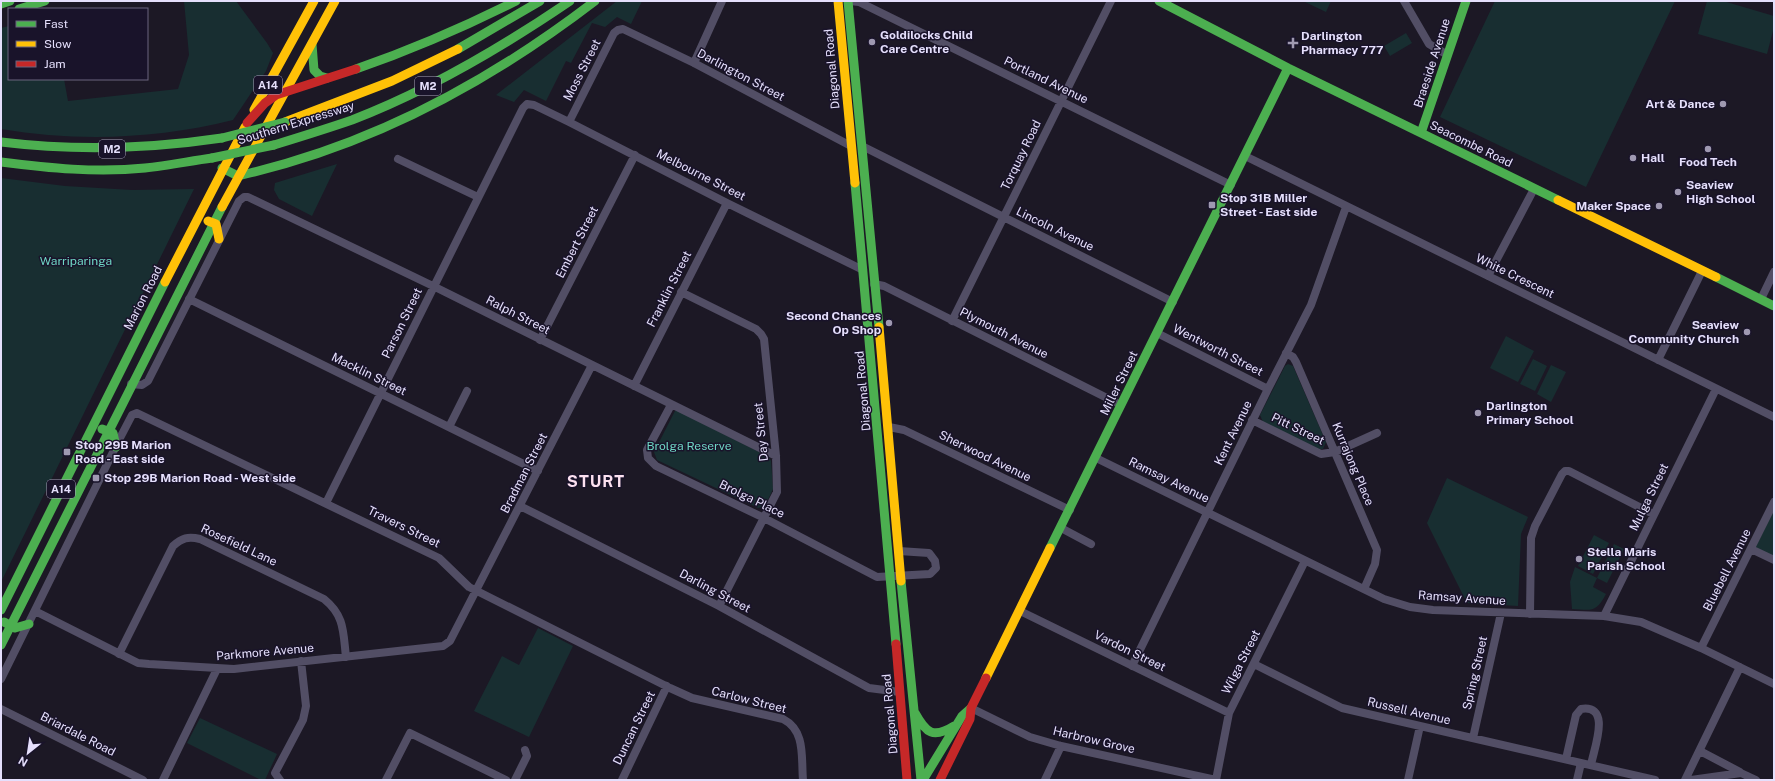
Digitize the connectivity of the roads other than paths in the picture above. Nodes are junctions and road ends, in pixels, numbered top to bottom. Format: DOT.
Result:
graph roads {
  1 [pos="10,1"];
  2 [pos="45,1"];
  3 [pos="314,1"];
  4 [pos="335,1"];
  5 [pos="516,1"];
  6 [pos="540,1"];
  7 [pos="570,1"];
  8 [pos="595,1"];
  9 [pos="722,1"];
  10 [pos="839,1"];
  11 [pos="849,1"];
  12 [pos="1111,1"];
  13 [pos="1159,1"];
  14 [pos="1404,1"];
  15 [pos="1466,1"];
  16 [pos="1,4"];
  17 [pos="25,6"];
  18 [pos="618,30"];
  19 [pos="312,44"];
  20 [pos="1446,54"];
  21 [pos="694,63"];
  22 [pos="1288,68"];
  23 [pos="327,78"];
  24 [pos="285,92"];
  25 [pos="1062,101"];
  26 [pos="527,104"];
  27 [pos="569,122"];
  28 [pos="247,123"];
  29 [pos="1421,133"];
  30 [pos="1,142"];
  31 [pos="851,146"];
  32 [pos="862,146"];
  33 [pos="635,155"];
  34 [pos="1245,156"];
  35 [pos="398,160"];
  36 [pos="1,162"];
  37 [pos="222,168"];
  38 [pos="238,176"];
  39 [pos="1231,185"];
  40 [pos="1534,189"];
  41 [pos="478,197"];
  42 [pos="727,203"];
  43 [pos="1346,207"];
  44 [pos="1004,217"];
  45 [pos="214,222"];
  46 [pos="192,228"];
  47 [pos="219,239"];
  48 [pos="863,270"];
  49 [pos="873,270"];
  50 [pos="1702,271"];
  51 [pos="1774,272"];
  52 [pos="1488,276"];
  53 [pos="874,284"];
  54 [pos="433,286"];
  55 [pos="681,292"];
  56 [pos="189,299"];
  57 [pos="1761,299"];
  58 [pos="1173,302"];
  59 [pos="1774,306"];
  60 [pos="952,320"];
  61 [pos="1157,333"];
  62 [pos="540,340"];
  63 [pos="1286,353"];
  64 [pos="1658,360"];
  65 [pos="592,365"];
  66 [pos="122,368"];
  67 [pos="131,384"];
  68 [pos="634,386"];
  69 [pos="1268,389"];
  70 [pos="1716,389"];
  71 [pos="467,391"];
  72 [pos="381,394"];
  73 [pos="671,404"];
  74 [pos="1122,405"];
  75 [pos="1774,417"];
  76 [pos="1252,420"];
  77 [pos="449,427"];
  78 [pos="889,427"];
  79 [pos="878,428"];
  80 [pos="108,430"];
  81 [pos="1377,433"];
  82 [pos="82,447"];
  83 [pos="116,447"];
  84 [pos="1335,452"];
  85 [pos="776,456"];
  86 [pos="1096,458"];
  87 [pos="538,471"];
  88 [pos="1774,502"];
  89 [pos="326,503"];
  90 [pos="520,506"];
  91 [pos="1070,510"];
  92 [pos="1208,512"];
  93 [pos="1653,514"];
  94 [pos="764,518"];
  95 [pos="1061,528"];
  96 [pos="57,537"];
  97 [pos="34,542"];
  98 [pos="1091,544"];
  99 [pos="1751,549"];
  100 [pos="899,551"];
  101 [pos="1774,560"];
  102 [pos="1305,561"];
  103 [pos="891,576"];
  104 [pos="901,576"];
  105 [pos="1364,589"];
  106 [pos="476,591"];
  107 [pos="719,606"];
  108 [pos="1,610"];
  109 [pos="35,611"];
  110 [pos="1020,611"];
  111 [pos="1501,613"];
  112 [pos="1,614"];
  113 [pos="1530,614"];
  114 [pos="1604,616"];
  115 [pos="29,624"];
  116 [pos="10,626"];
  117 [pos="1,645"];
  118 [pos="1701,648"];
  119 [pos="120,654"];
  120 [pos="346,657"];
  121 [pos="301,661"];
  122 [pos="1254,664"];
  123 [pos="1132,666"];
  124 [pos="1740,667"];
  125 [pos="217,669"];
  126 [pos="1,679"];
  127 [pos="1774,684"];
  128 [pos="667,686"];
  129 [pos="911,691"];
  130 [pos="900,692"];
  131 [pos="971,708"];
  132 [pos="1,709"];
  133 [pos="914,710"];
  134 [pos="1229,713"];
  135 [pos="956,724"];
  136 [pos="1420,726"];
  137 [pos="1473,738"];
  138 [pos="1061,746"];
  139 [pos="525,750"];
  140 [pos="1700,752"];
  141 [pos="1566,759"];
  142 [pos="1581,763"];
  143 [pos="1591,765"];
  144 [pos="1741,773"];
  145 [pos="143,780"];
  146 [pos="163,780"];
  147 [pos="280,780"];
  148 [pos="386,780"];
  149 [pos="506,780"];
  150 [pos="515,780"];
  151 [pos="622,780"];
  152 [pos="803,780"];
  153 [pos="907,780"];
  154 [pos="922,780"];
  155 [pos="940,780"];
  156 [pos="1045,780"];
  157 [pos="1216,780"];
  158 [pos="1408,780"];
  159 [pos="1577,780"];
  160 [pos="1655,780"];
  161 [pos="1685,780"];
  162 [pos="1691,780"];
  163 [pos="1756,780"];
  1 -- 16 [label="main road"];
  2 -- 17 [label="main road"];
  3 -- 28 [label="main road, Marion Road / A14"];
  4 -- 19 [label="main road, A14"];
  5 -- 23 [label="main road"];
  6 -- 30 [label="main road, Southern Expressway / M2, bridge"];
  7 -- 36 [label="main road, Southern Expressway / M2, bridge"];
  8 -- 38 [label="main road"];
  9 -- 21 [label="street"];
  10 -- 31 [label="main road, Diagonal Road"];
  11 -- 25 [label="street, Portland Avenue"];
  11 -- 32 [label="main road, Diagonal Road"];
  12 -- 25 [label="street, Torquay Road"];
  13 -- 22 [label="main road, Seacombe Road"];
  14 -- 20 [label="street"];
  15 -- 20 [label="main road, Braeside Avenue"];
  18 -- 21 [label="street, Darlington Street"];
  18 -- 27 [label="street, Moss Street"];
  19 -- 23 [label="main road"];
  19 -- 24 [label="main road, A14"];
  20 -- 29 [label="main road, Braeside Avenue"];
  21 -- 31 [label="street, Darlington Street"];
  22 -- 29 [label="main road, Seacombe Road"];
  22 -- 34 [label="main road, Miller Street"];
  23 -- 24 [label="main road"];
  24 -- 28 [label="main road"];
  24 -- 38 [label="main road, A14"];
  25 -- 39 [label="street, Portland Avenue"];
  25 -- 44 [label="street, Torquay Road"];
  26 -- 27 [label="street, Melbourne Street"];
  26 -- 41 [label="street, Parson Street"];
  27 -- 33 [label="street, Melbourne Street"];
  28 -- 37 [label="main road, Marion Road / A14"];
  29 -- 40 [label="main road, Seacombe Road"];
  31 -- 32 [label="main road"];
  31 -- 48 [label="main road, Diagonal Road"];
  32 -- 44 [label="street, Lincoln Avenue"];
  32 -- 49 [label="main road, Diagonal Road"];
  33 -- 42 [label="street, Melbourne Street"];
  33 -- 62 [label="street, Embert Street"];
  34 -- 39 [label="main road, Miller Street"];
  34 -- 43 [label="street, White Crescent"];
  35 -- 41 [label="street"];
  37 -- 38 [label="main road"];
  37 -- 46 [label="main road, Marion Road / A14"];
  38 -- 45 [label="main road, A14"];
  39 -- 58 [label="main road, Miller Street"];
  40 -- 50 [label="main road, Seacombe Road"];
  40 -- 52 [label="street"];
  41 -- 54 [label="street, Parson Street"];
  42 -- 48 [label="street, Melbourne Street"];
  42 -- 55 [label="street, Franklin Street"];
  43 -- 52 [label="street, White Crescent"];
  43 -- 63 [label="street, Kent Avenue"];
  44 -- 58 [label="street, Lincoln Avenue"];
  44 -- 60 [label="street, Torquay Road"];
  45 -- 46 [label="main road"];
  45 -- 47 [label="main road"];
  45 -- 67 [label="main road, A14"];
  46 -- 66 [label="main road, Marion Road / A14"];
  47 -- 54 [label="street, Ralph Street"];
  47 -- 56 [label="street"];
  48 -- 49 [label="main road"];
  48 -- 79 [label="main road, Diagonal Road"];
  49 -- 53 [label="main road, Diagonal Road"];
  50 -- 57 [label="main road, Seacombe Road"];
  50 -- 64 [label="street"];
  51 -- 57 [label="street"];
  52 -- 64 [label="street, White Crescent"];
  53 -- 60 [label="street, Plymouth Avenue"];
  53 -- 78 [label="main road, Diagonal Road"];
  54 -- 62 [label="street, Ralph Street"];
  54 -- 72 [label="street, Parson Street"];
  55 -- 68 [label="street, Franklin Street"];
  55 -- 85 [label="street, Day Street"];
  56 -- 67 [label="street"];
  56 -- 72 [label="street, Macklin Street"];
  57 -- 59 [label="main road, Seacombe Road"];
  58 -- 61 [label="main road, Miller Street"];
  60 -- 74 [label="street, Plymouth Avenue"];
  61 -- 69 [label="street, Wentworth Street"];
  61 -- 74 [label="main road, Miller Street"];
  62 -- 65 [label="street, Ralph Street"];
  63 -- 69 [label="street, Kent Avenue"];
  63 -- 84 [label="street, Kurrajong Place"];
  64 -- 70 [label="street, White Crescent"];
  65 -- 68 [label="street, Ralph Street"];
  65 -- 87 [label="street, Bradman Street"];
  66 -- 67 [label="main road"];
  66 -- 82 [label="main road, Marion Road / A14"];
  67 -- 80 [label="main road, A14"];
  68 -- 73 [label="street, Ralph Street"];
  69 -- 76 [label="street, Kent Avenue"];
  70 -- 75 [label="street, White Crescent"];
  70 -- 93 [label="street, Mulga Street"];
  71 -- 77 [label="street"];
  72 -- 77 [label="street, Macklin Street"];
  72 -- 89 [label="street, Parson Street"];
  73 -- 85 [label="street, Ralph Street"];
  73 -- 94 [label="street, Brolga Place"];
  74 -- 86 [label="main road, Miller Street"];
  76 -- 84 [label="street, Pitt Street"];
  76 -- 92 [label="street, Kent Avenue"];
  77 -- 87 [label="street, Macklin Street"];
  78 -- 79 [label="main road"];
  78 -- 91 [label="street, Sherwood Avenue"];
  78 -- 100 [label="main road, Diagonal Road"];
  79 -- 103 [label="main road, Diagonal Road"];
  80 -- 82 [label="main road"];
  80 -- 83 [label="main road"];
  80 -- 96 [label="main road, A14"];
  81 -- 84 [label="street, Pitt Street"];
  82 -- 97 [label="main road, Marion Road / A14"];
  83 -- 89 [label="street, Travers Street"];
  83 -- 109 [label="street"];
  84 -- 105 [label="street, Kurrajong Place"];
  85 -- 94 [label="street, Day Street"];
  86 -- 91 [label="main road, Miller Street"];
  86 -- 92 [label="street, Ramsay Avenue"];
  87 -- 90 [label="street, Bradman Street"];
  88 -- 99 [label="street, Bluebell Avenue"];
  89 -- 106 [label="street, Travers Street"];
  90 -- 106 [label="street, Bradman Street"];
  90 -- 107 [label="street, Darling Street"];
  91 -- 95 [label="main road, Miller Street"];
  92 -- 102 [label="street, Ramsay Avenue"];
  92 -- 123 [label="street, Kent Avenue"];
  93 -- 113 [label="street"];
  93 -- 114 [label="street, Mulga Street"];
  94 -- 103 [label="street, Brolga Place"];
  94 -- 107 [label="street, Day Street"];
  95 -- 98 [label="street"];
  95 -- 110 [label="main road, Miller Street"];
  96 -- 97 [label="main road"];
  96 -- 116 [label="main road, A14"];
  97 -- 108 [label="main road, Marion Road / A14"];
  99 -- 101 [label="street"];
  99 -- 118 [label="street, Bluebell Avenue"];
  100 -- 104 [label="main road, Diagonal Road"];
  100 -- 104 [label="street"];
  102 -- 105 [label="street, Ramsay Avenue"];
  102 -- 122 [label="street, Wilga Street"];
  103 -- 104 [label="street, Brolga Place"];
  103 -- 130 [label="main road, Diagonal Road"];
  104 -- 129 [label="main road, Diagonal Road"];
  105 -- 111 [label="street, Ramsay Avenue"];
  106 -- 120 [label="street, Parkmore Avenue"];
  106 -- 128 [label="street, Travers Street"];
  107 -- 130 [label="street, Darling Street"];
  109 -- 115 [label="street"];
  109 -- 119 [label="street, Parkmore Avenue"];
  110 -- 123 [label="street, Vardon Street"];
  110 -- 131 [label="main road, Miller Street"];
  111 -- 113 [label="street, Ramsay Avenue"];
  111 -- 137 [label="street, Spring Street"];
  112 -- 116 [label="main road"];
  113 -- 114 [label="street, Ramsay Avenue"];
  114 -- 118 [label="street, Ramsay Avenue"];
  115 -- 116 [label="main road"];
  115 -- 126 [label="street"];
  116 -- 117 [label="main road, A14"];
  118 -- 124 [label="street, Ramsay Avenue"];
  119 -- 120 [label="street, Rosefield Lane"];
  119 -- 125 [label="street, Parkmore Avenue"];
  120 -- 121 [label="street, Parkmore Avenue"];
  121 -- 125 [label="street, Parkmore Avenue"];
  121 -- 147 [label="street"];
  122 -- 134 [label="street, Wilga Street"];
  122 -- 136 [label="street, Russell Avenue"];
  123 -- 134 [label="street, Vardon Street"];
  124 -- 127 [label="street, Ramsay Avenue"];
  124 -- 140 [label="street"];
  125 -- 146 [label="street"];
  128 -- 151 [label="street, Duncan Street"];
  128 -- 152 [label="street, Carlow Street"];
  129 -- 130 [label="main road"];
  129 -- 133 [label="main road, Diagonal Road"];
  130 -- 153 [label="main road, Diagonal Road"];
  131 -- 135 [label="main road, Miller Street"];
  131 -- 138 [label="street, Harbrow Grove"];
  131 -- 155 [label="main road, Miller Street"];
  132 -- 145 [label="street, Briardale Road"];
  133 -- 135 [label="main road"];
  133 -- 154 [label="main road, Diagonal Road"];
  134 -- 157 [label="street, Wilga Street"];
  135 -- 154 [label="main road, Miller Street"];
  136 -- 137 [label="street, Russell Avenue"];
  136 -- 158 [label="street"];
  137 -- 141 [label="street, Russell Avenue"];
  138 -- 156 [label="street"];
  138 -- 157 [label="street, Harbrow Grove"];
  139 -- 150 [label="street"];
  140 -- 144 [label="street"];
  140 -- 161 [label="street"];
  141 -- 142 [label="street, Russell Avenue"];
  141 -- 143 [label="street"];
  142 -- 143 [label="street, Russell Avenue"];
  142 -- 159 [label="street"];
  143 -- 160 [label="street, Russell Avenue"];
  144 -- 162 [label="street"];
  144 -- 163 [label="street"];
  148 -- 149 [label="street"];
}
